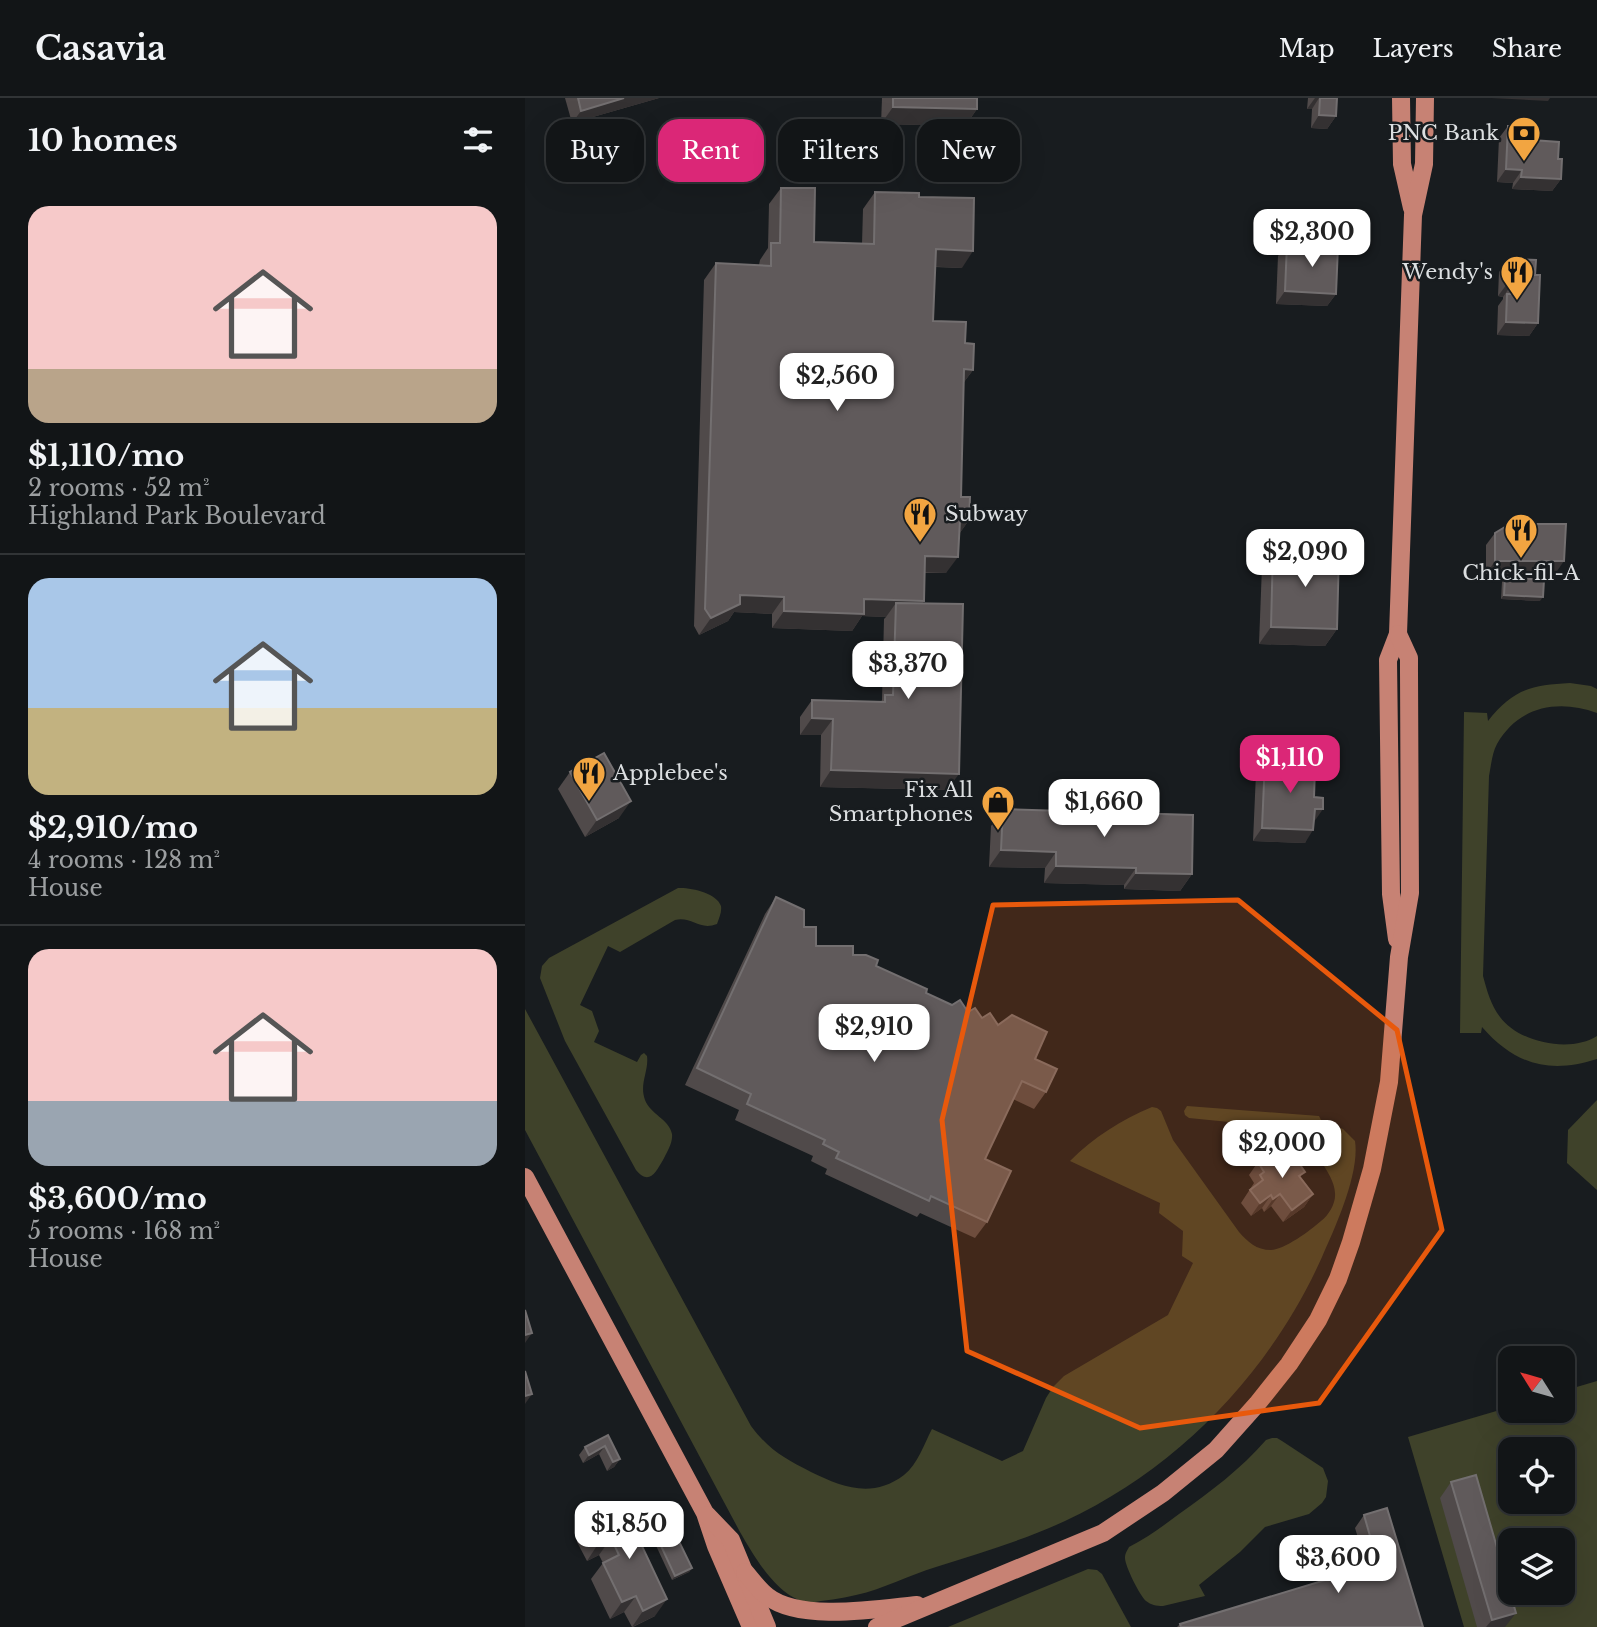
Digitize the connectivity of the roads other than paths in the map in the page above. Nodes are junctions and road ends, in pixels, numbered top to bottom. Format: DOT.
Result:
graph roads {
  1 [pos="1401,98"];
  2 [pos="1426,98"];
  3 [pos="1413,215"];
  4 [pos="525,1177"];
  5 [pos="705,1513"];
  6 [pos="745,1572"];
  7 [pos="938,1603"];
  8 [pos="751,1627"];
  9 [pos="767,1627"];
  10 [pos="877,1627"];
  1 -- 3 [label="main road"];
  2 -- 3 [label="main road"];
  3 -- 7 [label="main road"];
  4 -- 5 [label="main road"];
  5 -- 6 [label="main road"];
  5 -- 8 [label="main road"];
  6 -- 7 [label="main road"];
  6 -- 9 [label="main road"];
  7 -- 10 [label="main road"];
}
